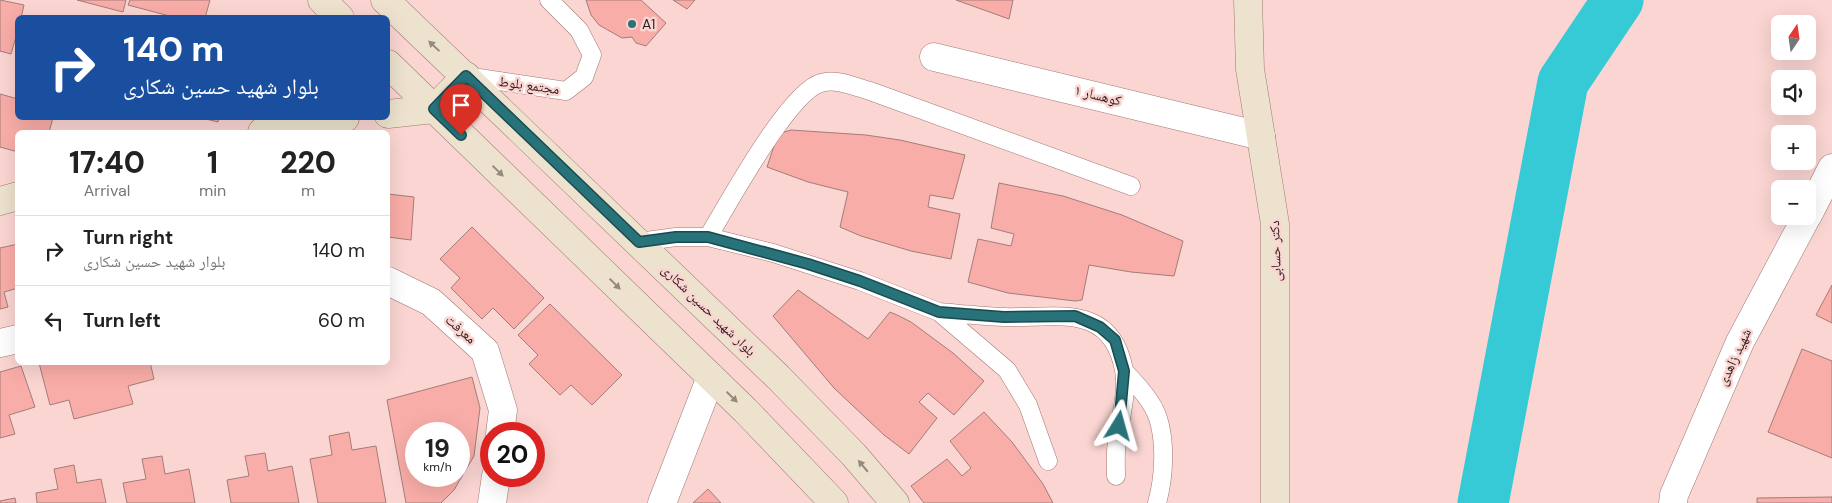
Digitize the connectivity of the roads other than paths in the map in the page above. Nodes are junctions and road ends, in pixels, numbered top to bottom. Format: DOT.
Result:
graph roads {
  1 [pos="322,0"];
  2 [pos="385,0"];
  3 [pos="549,0"];
  4 [pos="1248,0"];
  5 [pos="337,15"];
  6 [pos="934,57"];
  7 [pos="390,66"];
  8 [pos="466,76"];
  9 [pos="434,109"];
  10 [pos="390,114"];
  11 [pos="315,120"];
  12 [pos="271,130"];
  13 [pos="1261,136"];
  14 [pos="1832,168"];
  15 [pos="1131,186"];
  16 [pos="15,197"];
  17 [pos="1816,199"];
  18 [pos="0,201"];
  19 [pos="1802,225"];
  20 [pos="708,237"];
  21 [pos="639,242"];
  22 [pos="390,282"];
  23 [pos="939,312"];
  24 [pos="15,340"];
  25 [pos="0,343"];
  26 [pos="1124,371"];
  27 [pos="712,377"];
  28 [pos="502,422"];
  29 [pos="1048,461"];
  30 [pos="1116,476"];
  31 [pos="494,487"];
  32 [pos="492,503"];
  33 [pos="662,503"];
  34 [pos="834,503"];
  35 [pos="895,503"];
  36 [pos="1157,503"];
  37 [pos="1275,503"];
  38 [pos="1673,503"];
  1 -- 5 [label="main road"];
  8 -- 2 [label="main road, بلوار شهید حسین شکاری, one-way"];
  3 -- 8 [label="lane, مجتمع بلوط"];
  4 -- 13 [label="main road, دکتر حسابی"];
  6 -- 13 [label="street, کوهسار ۱"];
  7 -- 9 [label="main road"];
  8 -- 9 [label="main road"];
  8 -- 21 [label="main road, بلوار شهید حسین شکاری"];
  9 -- 10 [label="main road"];
  9 -- 27 [label="main road, one-way"];
  11 -- 12 [label="main road"];
  13 -- 37 [label="main road, دکتر حسابی"];
  14 -- 17 [label="street, شهید زاهدی"];
  15 -- 20 [label="lane"];
  16 -- 18 [label="main road"];
  19 -- 38 [label="street, شهید زاهدی"];
  20 -- 21 [label="lane"];
  20 -- 23 [label="lane"];
  35 -- 21 [label="main road, بلوار شهید حسین شکاری, one-way"];
  22 -- 28 [label="street, معرفت"];
  23 -- 26 [label="lane"];
  23 -- 29 [label="lane"];
  24 -- 25 [label="street"];
  26 -- 30 [label="lane"];
  26 -- 36 [label="lane"];
  27 -- 33 [label="street"];
  27 -- 34 [label="main road, one-way"];
  31 -- 32 [label="street"];
}
